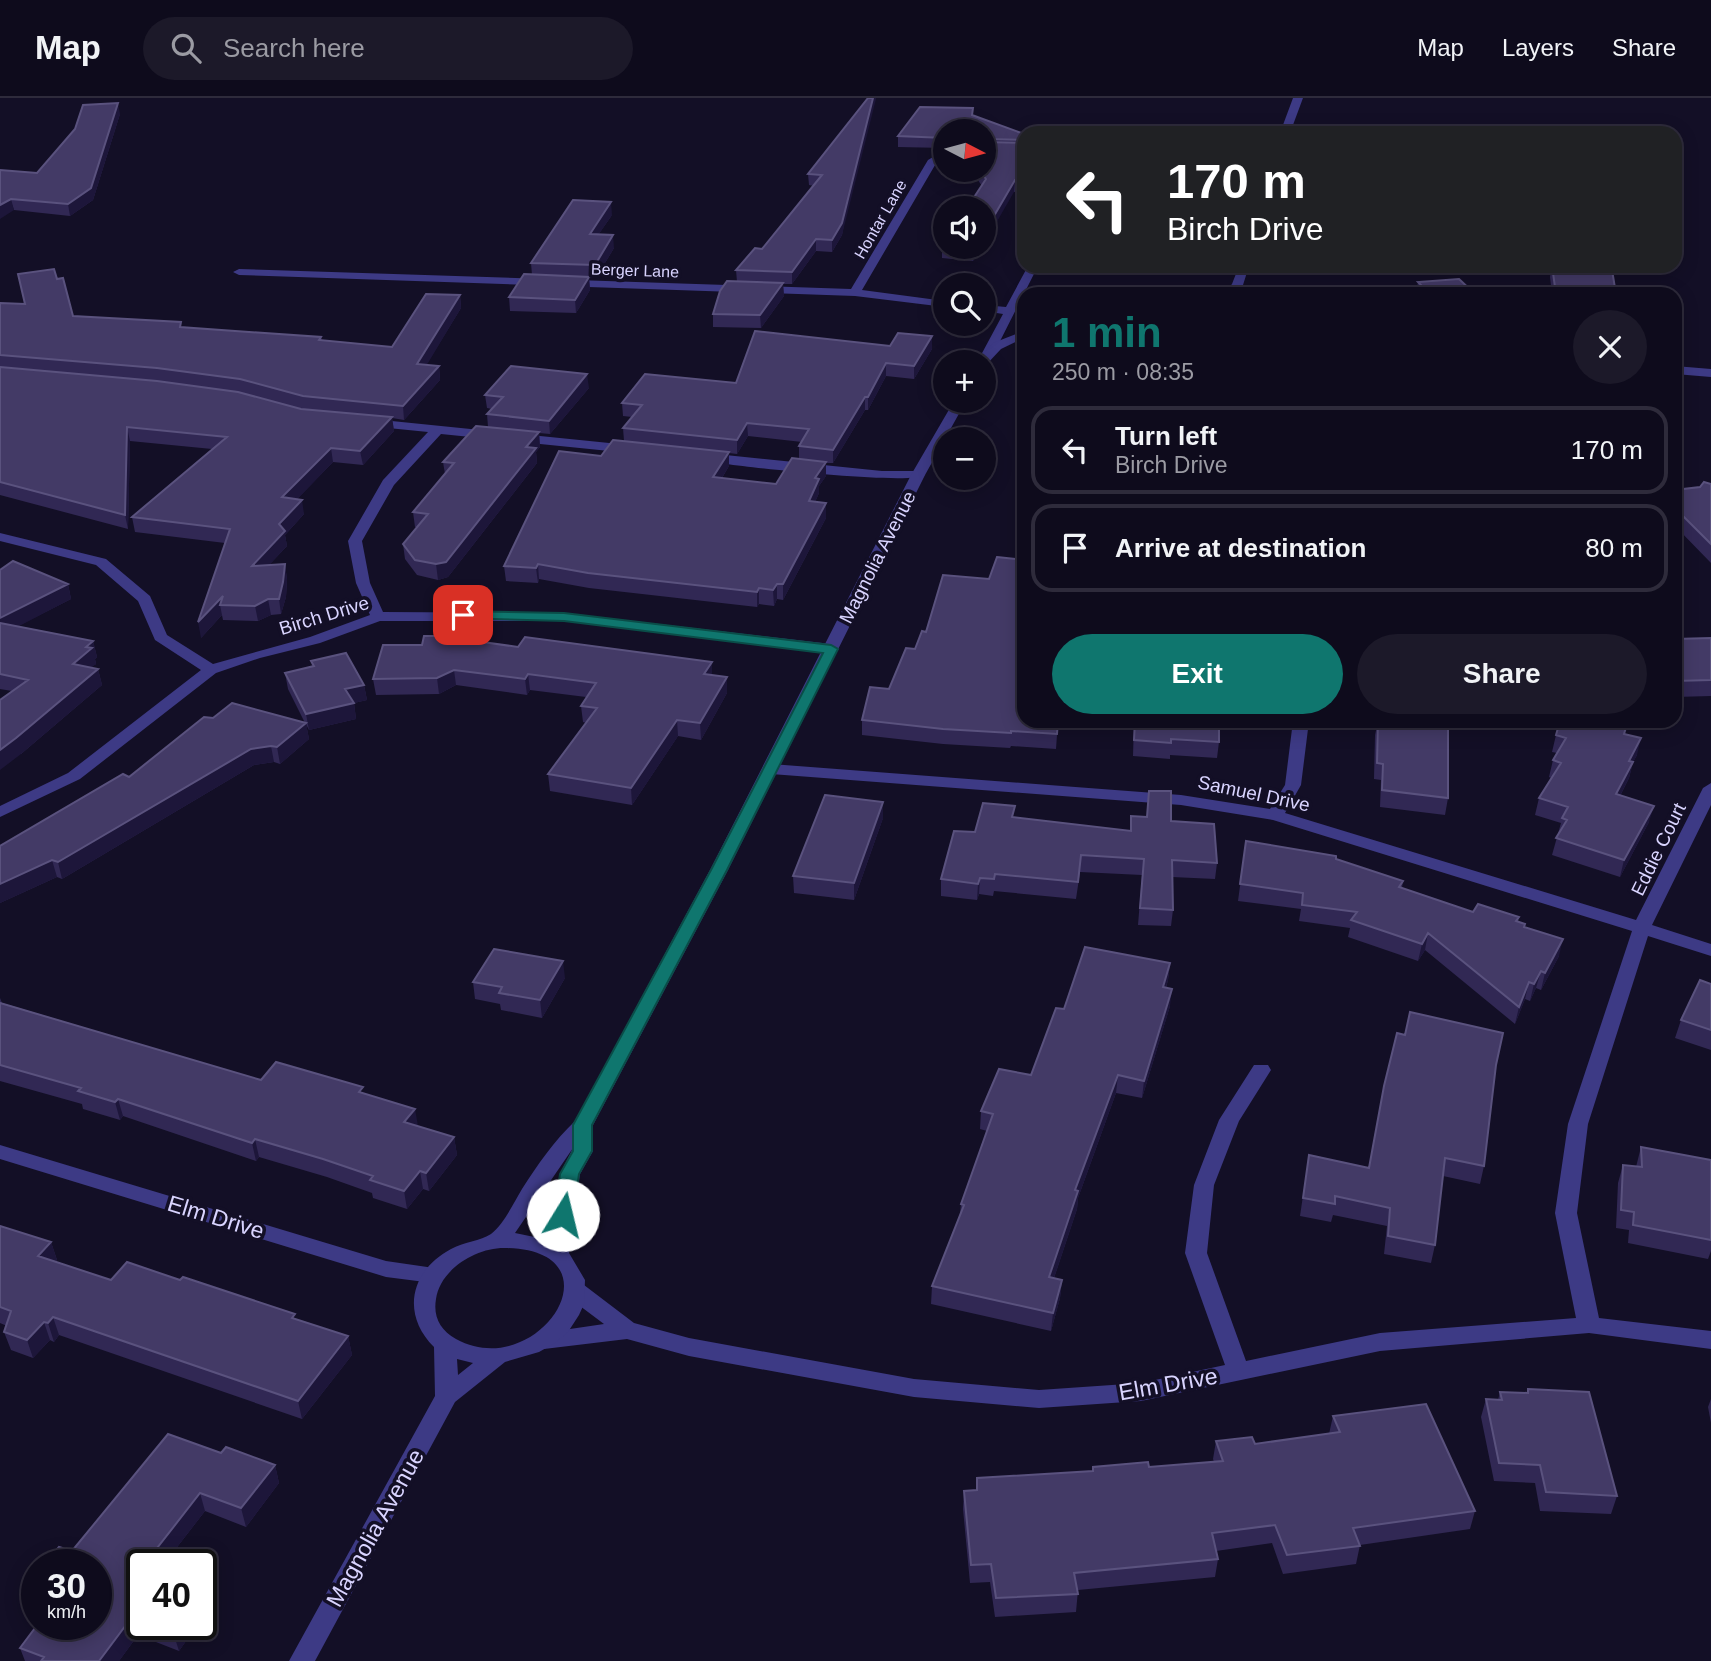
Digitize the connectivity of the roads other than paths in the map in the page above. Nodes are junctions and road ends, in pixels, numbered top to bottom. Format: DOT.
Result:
graph roads {
  1 [pos="1298,98"];
  2 [pos="1287,126"];
  3 [pos="933,160"];
  4 [pos="239,272"];
  5 [pos="855,293"];
  6 [pos="1017,299"];
  7 [pos="933,303"];
  8 [pos="996,309"];
  9 [pos="1011,311"];
  10 [pos="1017,337"];
  11 [pos="989,350"];
  12 [pos="993,350"];
  13 [pos="1682,371"];
  14 [pos="1711,373"];
  15 [pos="953,413"];
  16 [pos="357,421"];
  17 [pos="437,430"];
  18 [pos="645,451"];
  19 [pos="687,455"];
  20 [pos="918,475"];
  21 [pos="0,537"];
  22 [pos="378,617"];
  23 [pos="831,649"];
  24 [pos="211,670"];
  25 [pos="1300,728"];
  26 [pos="771,769"];
  27 [pos="1711,788"];
  28 [pos="0,812"];
  29 [pos="1275,816"];
  30 [pos="1642,928"];
  31 [pos="1711,950"];
  32 [pos="1261,1070"];
  33 [pos="583,1125"];
  34 [pos="0,1152"];
  35 [pos="498,1240"];
  36 [pos="558,1254"];
  37 [pos="433,1275"];
  38 [pos="576,1291"];
  39 [pos="1589,1325"];
  40 [pos="628,1330"];
  41 [pos="544,1340"];
  42 [pos="1711,1340"];
  43 [pos="446,1343"];
  44 [pos="499,1355"];
  45 [pos="1239,1372"];
  46 [pos="447,1396"];
  47 [pos="302,1661"];
  1 -- 2 [label="street"];
  3 -- 5 [label="street, Hontar Lane"];
  4 -- 5 [label="street, Berger Lane"];
  5 -- 7 [label="street, Berger Lane"];
  6 -- 9 [label="street"];
  8 -- 9 [label="street"];
  9 -- 11 [label="street"];
  10 -- 12 [label="street"];
  13 -- 14 [label="street"];
  15 -- 20 [label="street, Magnolia Avenue"];
  16 -- 17 [label="street"];
  17 -- 18 [label="street"];
  17 -- 22 [label="street"];
  19 -- 20 [label="street"];
  20 -- 23 [label="street, Magnolia Avenue"];
  21 -- 24 [label="street"];
  22 -- 23 [label="street, Birch Drive"];
  22 -- 24 [label="street, Birch Drive"];
  23 -- 26 [label="street, Magnolia Avenue"];
  24 -- 28 [label="street, Birch Drive"];
  25 -- 29 [label="street"];
  26 -- 29 [label="street, Samuel Drive"];
  26 -- 33 [label="street, Magnolia Avenue"];
  27 -- 30 [label="street, Eddie Court"];
  29 -- 30 [label="street, Samuel Drive"];
  30 -- 31 [label="street, Samuel Drive"];
  30 -- 39 [label="street, Eddie Court"];
  32 -- 45 [label="street"];
  33 -- 35 [label="street, Magnolia Avenue"];
  33 -- 36 [label="street, Magnolia Avenue"];
  34 -- 37 [label="street, Elm Drive"];
  35 -- 36 [label="street"];
  35 -- 37 [label="street"];
  36 -- 38 [label="street"];
  37 -- 43 [label="street"];
  38 -- 40 [label="street, Elm Drive"];
  38 -- 41 [label="street"];
  39 -- 42 [label="street, Elm Drive"];
  39 -- 45 [label="street, Elm Drive"];
  40 -- 41 [label="street, Elm Drive"];
  40 -- 45 [label="street, Elm Drive"];
  41 -- 44 [label="street"];
  43 -- 44 [label="street"];
  43 -- 46 [label="street, Magnolia Avenue"];
  44 -- 46 [label="street, Magnolia Avenue"];
  46 -- 47 [label="street, Magnolia Avenue"];
}
